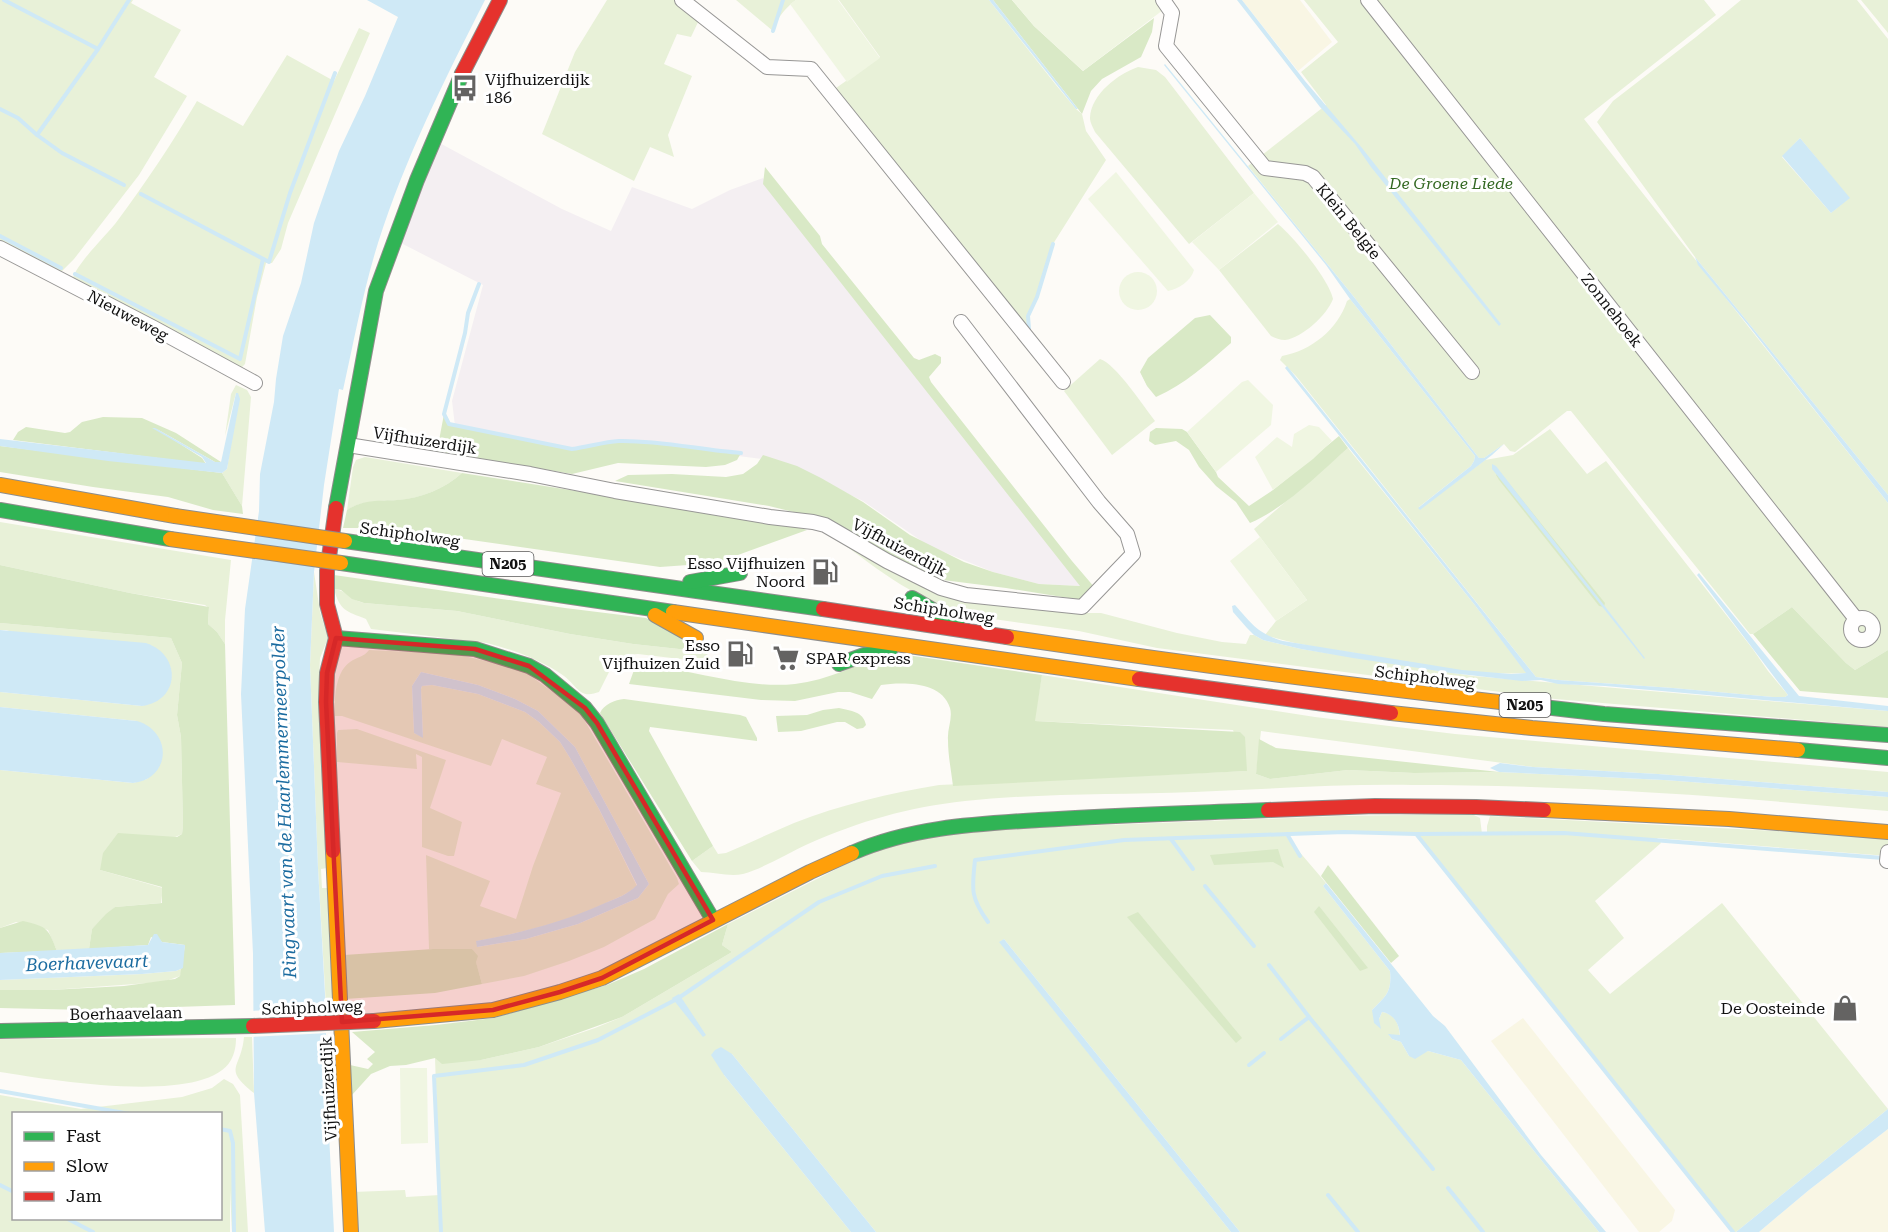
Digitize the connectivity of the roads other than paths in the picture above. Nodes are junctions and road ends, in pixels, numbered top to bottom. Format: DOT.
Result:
graph roads {
  1 [pos="500,0"];
  2 [pos="682,0"];
  3 [pos="1163,0"];
  4 [pos="1368,0"];
  5 [pos="0,248"];
  6 [pos="961,322"];
  7 [pos="1472,372"];
  8 [pos="1063,382"];
  9 [pos="255,383"];
  10 [pos="348,445"];
  11 [pos="0,485"];
  12 [pos="0,510"];
  13 [pos="740,573"];
  14 [pos="670,586"];
  15 [pos="912,598"];
  16 [pos="643,608"];
  17 [pos="1856,619"];
  18 [pos="966,630"];
  19 [pos="336,638"];
  20 [pos="696,638"];
  21 [pos="947,652"];
  22 [pos="839,664"];
  23 [pos="1888,735"];
  24 [pos="1888,758"];
  25 [pos="1888,832"];
  26 [pos="1888,852"];
  27 [pos="1887,861"];
  28 [pos="713,920"];
  29 [pos="253,1026"];
  30 [pos="0,1031"];
  31 [pos="351,1232"];
  1 -- 10 [label="main road, Vijfhuizerdijk"];
  2 -- 8 [label="street"];
  3 -- 7 [label="street, Klein Belgie"];
  4 -- 17 [label="street, Zonnehoek"];
  5 -- 9 [label="street, Nieuweweg"];
  6 -- 10 [label="street, Vijfhuizerdijk"];
  10 -- 19 [label="main road, Vijfhuizerdijk"];
  11 -- 14 [label="main road, Schipholweg / N205, bridge"];
  12 -- 16 [label="main road, N205, bridge"];
  13 -- 14 [label="main road"];
  14 -- 18 [label="main road, Schipholweg / N205"];
  15 -- 18 [label="main road"];
  16 -- 20 [label="main road"];
  16 -- 21 [label="main road, N205"];
  18 -- 23 [label="main road, Schipholweg / N205"];
  19 -- 28 [label="main road"];
  19 -- 31 [label="main road, Vijfhuizerdijk"];
  21 -- 22 [label="main road"];
  21 -- 24 [label="main road, N205"];
  25 -- 28 [label="main road, Schipholweg"];
  26 -- 27 [label="street"];
  28 -- 29 [label="main road, Schipholweg, bridge"];
  29 -- 30 [label="main road, Boerhaavelaan"];
}
